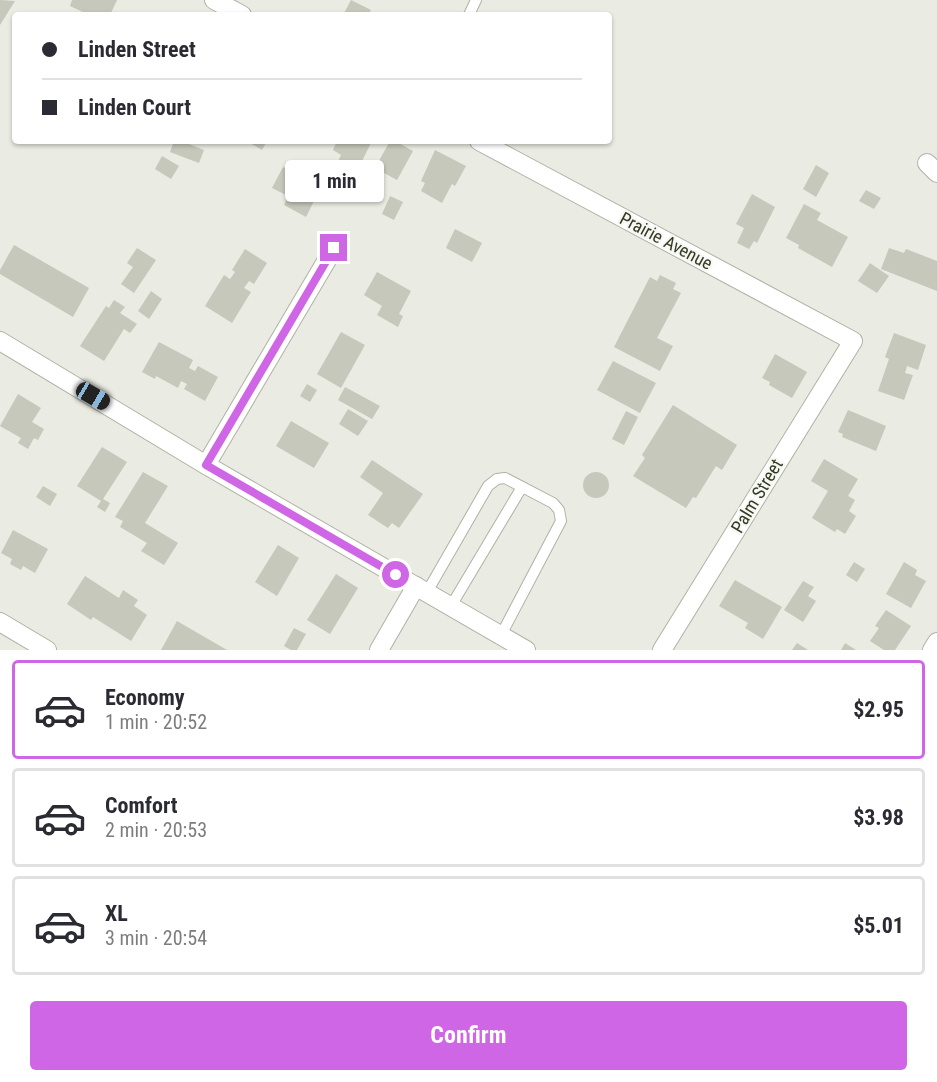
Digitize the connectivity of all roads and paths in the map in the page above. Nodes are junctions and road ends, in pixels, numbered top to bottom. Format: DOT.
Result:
graph roads {
  1 [pos="214,0"];
  2 [pos="236,12"];
  3 [pos="485,144"];
  4 [pos="334,248"];
  5 [pos="0,341"];
  6 [pos="853,341"];
  7 [pos="206,465"];
  8 [pos="522,487"];
  9 [pos="421,589"];
  10 [pos="451,606"];
  11 [pos="0,622"];
  12 [pos="501,635"];
  13 [pos="937,642"];
  14 [pos="47,650"];
  15 [pos="379,650"];
  16 [pos="526,650"];
  17 [pos="662,650"];
  18 [pos="932,650"];
  1 -- 2 [label="street"];
  3 -- 6 [label="street, Prairie Avenue"];
  4 -- 7 [label="street"];
  5 -- 7 [label="street"];
  6 -- 17 [label="street, Palm Street"];
  7 -- 9 [label="street"];
  8 -- 9 [label="lane"];
  8 -- 10 [label="lane"];
  8 -- 12 [label="lane"];
  9 -- 10 [label="street"];
  9 -- 15 [label="street"];
  10 -- 12 [label="street"];
  11 -- 14 [label="street"];
  12 -- 16 [label="street"];
  13 -- 18 [label="street"];
}
